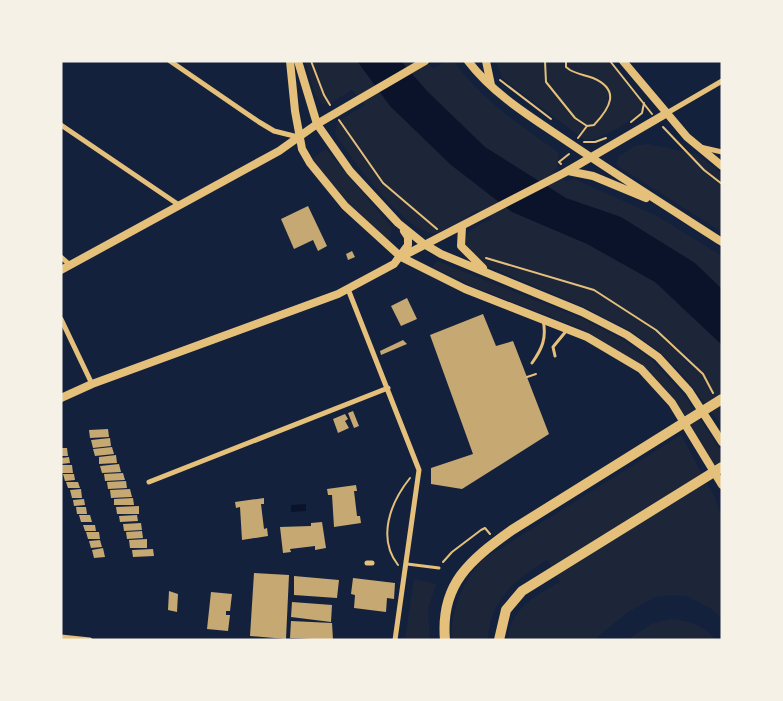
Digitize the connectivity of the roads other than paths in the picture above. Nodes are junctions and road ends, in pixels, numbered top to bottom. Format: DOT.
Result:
graph roads {
  1 [pos="170,61"];
  2 [pos="290,61"];
  3 [pos="298,61"];
  4 [pos="425,61"];
  5 [pos="468,61"];
  6 [pos="486,61"];
  7 [pos="623,61"];
  8 [pos="722,82"];
  9 [pos="492,87"];
  10 [pos="667,113"];
  11 [pos="317,124"];
  12 [pos="61,125"];
  13 [pos="298,137"];
  14 [pos="698,146"];
  15 [pos="722,152"];
  16 [pos="591,158"];
  17 [pos="722,166"];
  18 [pos="566,172"];
  19 [pos="662,204"];
  20 [pos="179,205"];
  21 [pos="398,224"];
  22 [pos="466,225"];
  23 [pos="722,242"];
  24 [pos="424,244"];
  25 [pos="61,257"];
  26 [pos="401,257"];
  27 [pos="70,265"];
  28 [pos="61,270"];
  29 [pos="494,276"];
  30 [pos="348,289"];
  31 [pos="61,318"];
  32 [pos="543,320"];
  33 [pos="568,329"];
  34 [pos="555,356"];
  35 [pos="532,363"];
  36 [pos="92,384"];
  37 [pos="388,388"];
  38 [pos="61,398"];
  39 [pos="719,400"];
  40 [pos="722,442"];
  41 [pos="722,467"];
  42 [pos="149,482"];
  43 [pos="722,485"];
  44 [pos="407,564"];
  45 [pos="439,568"];
  46 [pos="62,638"];
  47 [pos="90,640"];
  48 [pos="395,640"];
  49 [pos="444,640"];
  50 [pos="499,640"];
  1 -- 13 [label="street"];
  2 -- 13 [label="main road"];
  3 -- 11 [label="main road"];
  4 -- 11 [label="main road"];
  5 -- 9 [label="main road"];
  6 -- 9 [label="main road"];
  7 -- 10 [label="main road"];
  8 -- 10 [label="street"];
  9 -- 16 [label="main road"];
  10 -- 14 [label="main road"];
  10 -- 16 [label="main road"];
  11 -- 13 [label="main road"];
  11 -- 21 [label="main road"];
  12 -- 20 [label="street"];
  13 -- 20 [label="main road"];
  13 -- 26 [label="main road"];
  14 -- 15 [label="street"];
  14 -- 17 [label="main road"];
  16 -- 18 [label="main road"];
  16 -- 19 [label="main road"];
  18 -- 19 [label="main road"];
  18 -- 22 [label="main road"];
  19 -- 23 [label="main road"];
  20 -- 27 [label="main road"];
  21 -- 24 [label="main road"];
  21 -- 26 [label="main road"];
  22 -- 24 [label="main road"];
  22 -- 29 [label="main road"];
  24 -- 26 [label="main road"];
  24 -- 29 [label="main road"];
  25 -- 27 [label="street"];
  26 -- 30 [label="main road"];
  26 -- 32 [label="main road"];
  27 -- 28 [label="main road"];
  29 -- 40 [label="main road"];
  30 -- 36 [label="main road"];
  30 -- 37 [label="street"];
  31 -- 36 [label="street"];
  32 -- 33 [label="main road"];
  32 -- 35 [label="lane"];
  33 -- 34 [label="lane"];
  33 -- 43 [label="main road"];
  36 -- 38 [label="main road"];
  37 -- 42 [label="street"];
  37 -- 44 [label="street"];
  39 -- 49 [label="highway"];
  41 -- 50 [label="highway"];
  44 -- 45 [label="lane"];
  44 -- 48 [label="street"];
  46 -- 47 [label="street"];
}
